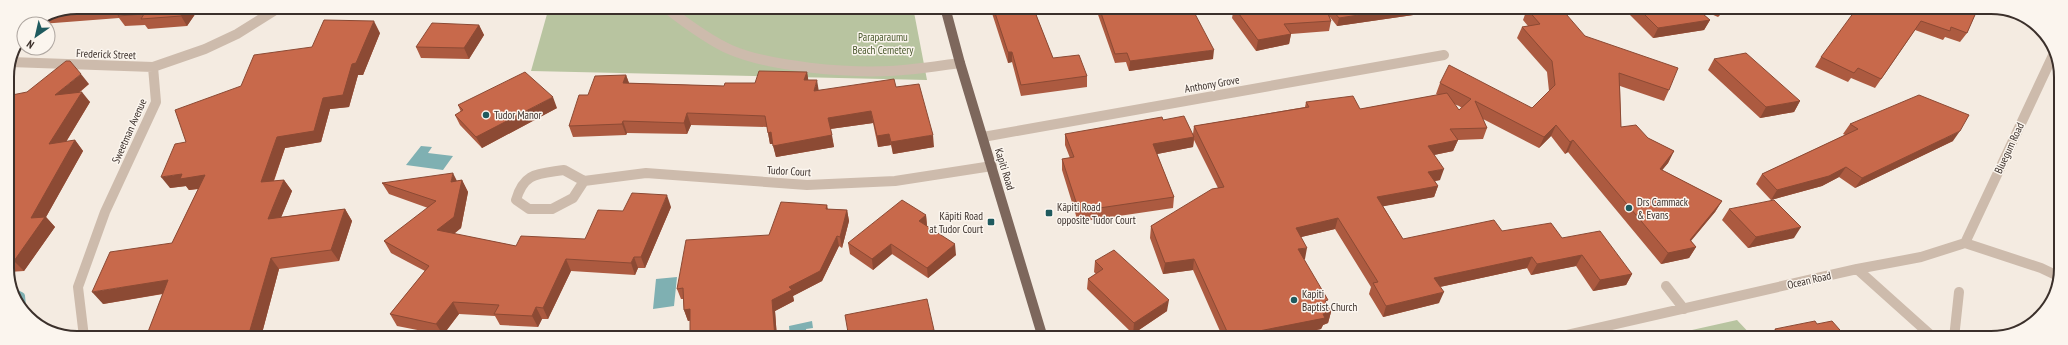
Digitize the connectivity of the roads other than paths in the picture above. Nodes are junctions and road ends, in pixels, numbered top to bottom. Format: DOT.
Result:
graph roads {
  1 [pos="269,14"];
  2 [pos="674,14"];
  3 [pos="947,14"];
  4 [pos="1444,55"];
  5 [pos="2051,59"];
  6 [pos="16,62"];
  7 [pos="960,63"];
  8 [pos="153,67"];
  9 [pos="983,137"];
  10 [pos="992,166"];
  11 [pos="584,181"];
  12 [pos="1965,243"];
  13 [pos="1857,269"];
  14 [pos="2053,274"];
  15 [pos="1666,286"];
  16 [pos="1959,292"];
  17 [pos="1684,308"];
  18 [pos="83,331"];
  19 [pos="1041,331"];
  20 [pos="1584,331"];
  21 [pos="1926,331"];
  22 [pos="1955,331"];
  1 -- 8 [label="street"];
  2 -- 7 [label="street"];
  3 -- 7 [label="main road, Kapiti Road"];
  4 -- 9 [label="street, Anthony Grove"];
  5 -- 12 [label="street, Bluegum Road"];
  6 -- 8 [label="street, Frederick Street"];
  7 -- 9 [label="main road, Kapiti Road"];
  8 -- 18 [label="street, Sweetman Avenue"];
  9 -- 10 [label="main road, Kapiti Road"];
  10 -- 11 [label="street, Tudor Court"];
  10 -- 19 [label="main road, Kapiti Road"];
  11 -- 11 [label="street"];
  12 -- 13 [label="street, Ocean Road"];
  12 -- 14 [label="street"];
  13 -- 17 [label="street, Ocean Road"];
  13 -- 21 [label="street"];
  15 -- 17 [label="street"];
  16 -- 22 [label="street"];
  17 -- 20 [label="street, Ocean Road"];
}
